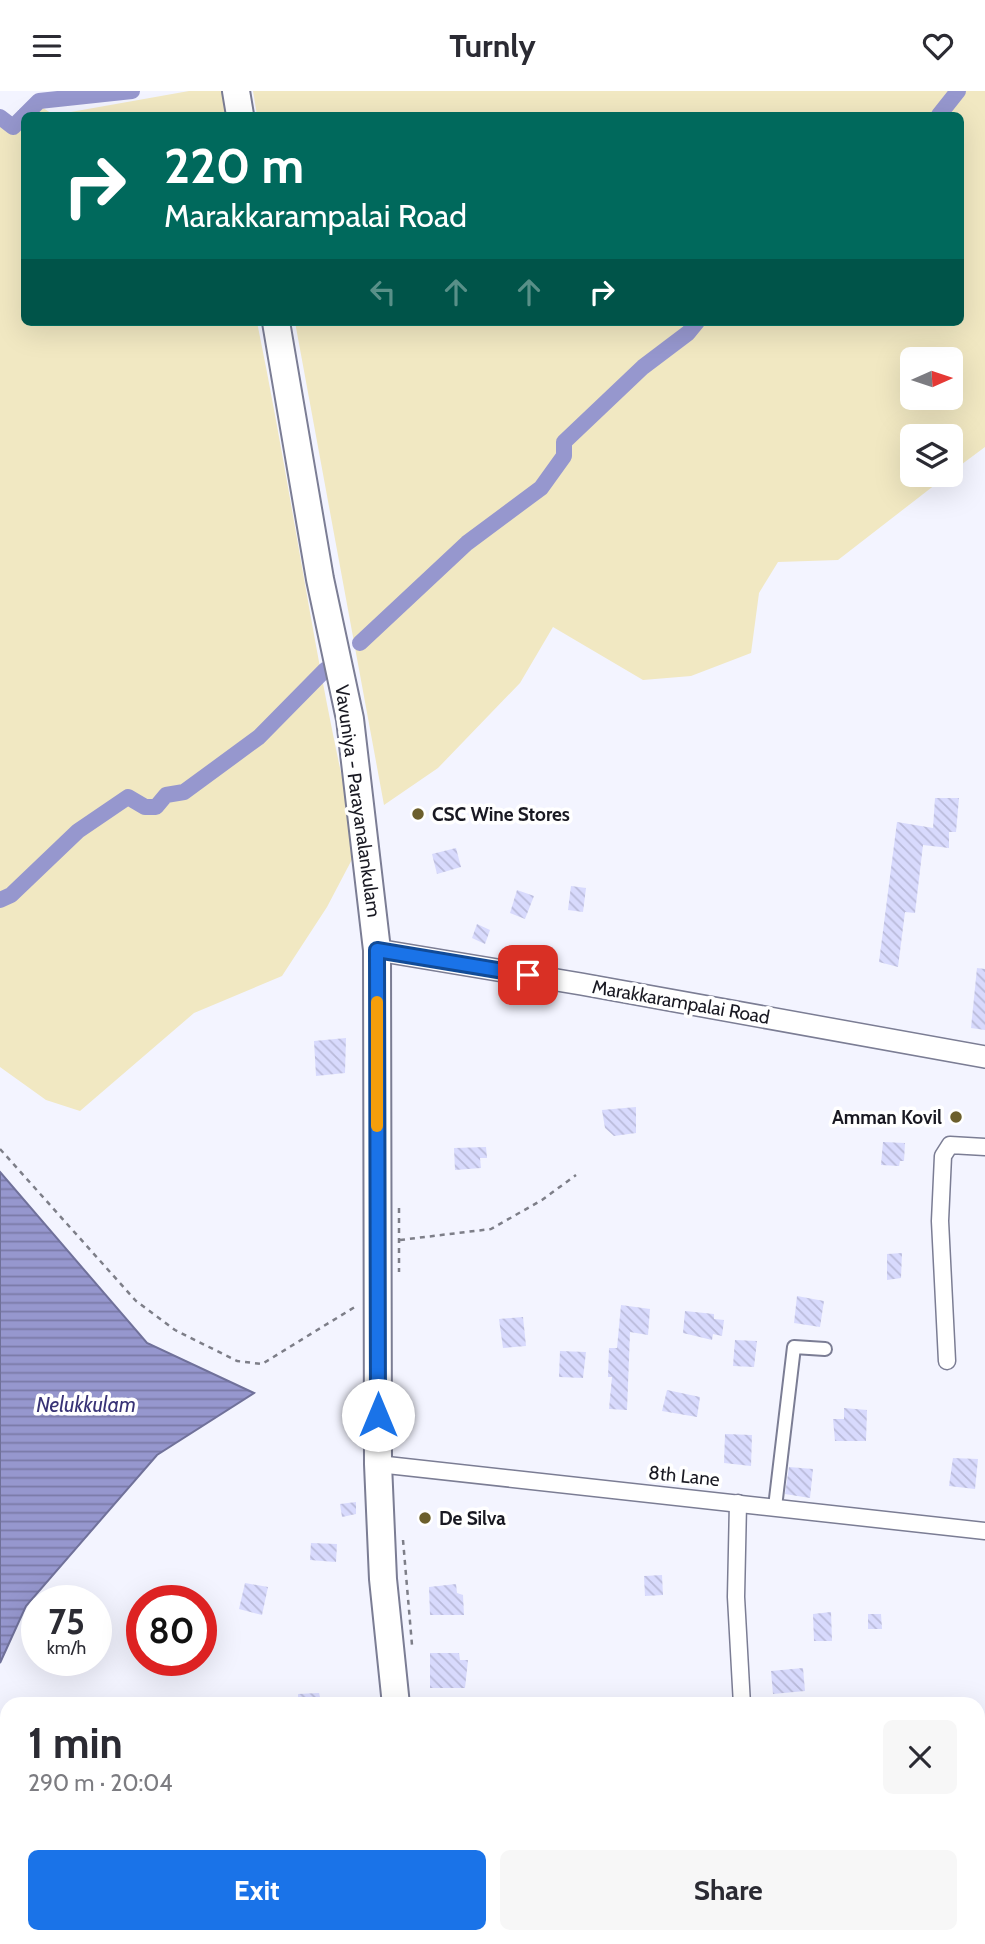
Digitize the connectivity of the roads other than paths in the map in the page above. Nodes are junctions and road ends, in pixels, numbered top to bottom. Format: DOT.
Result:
graph roads {
  1 [pos="236,91"];
  2 [pos="240,112"];
  3 [pos="277,326"];
  4 [pos="377,950"];
  5 [pos="985,1057"];
  6 [pos="985,1147"];
  7 [pos="825,1349"];
  8 [pos="947,1361"];
  9 [pos="379,1464"];
  10 [pos="738,1503"];
  11 [pos="775,1507"];
  12 [pos="985,1531"];
  13 [pos="395,1697"];
  14 [pos="742,1697"];
  1 -- 2 [label="highway"];
  3 -- 4 [label="highway, Vavuniya - Parayanalankulam"];
  4 -- 5 [label="street, Marakkarampalai Road"];
  4 -- 9 [label="highway, Vavuniya - Parayanalankulam"];
  6 -- 8 [label="street"];
  7 -- 11 [label="street"];
  9 -- 10 [label="street, 8th Lane"];
  9 -- 13 [label="highway, Vavuniya - Parayanalankulam"];
  10 -- 11 [label="street, 8th Lane"];
  10 -- 14 [label="street"];
  11 -- 12 [label="street, 8th Lane"];
}
